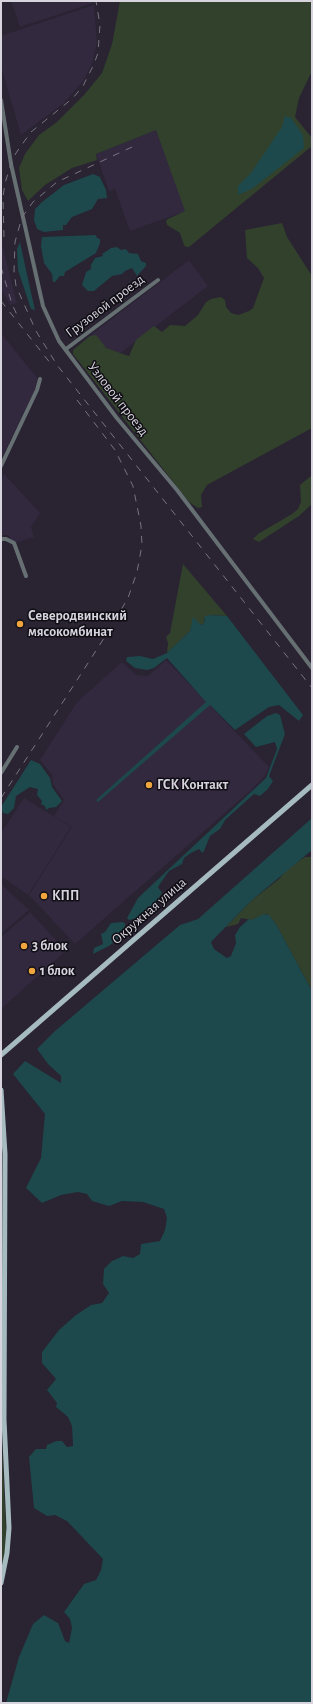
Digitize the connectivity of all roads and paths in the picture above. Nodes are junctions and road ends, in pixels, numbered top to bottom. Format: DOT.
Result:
graph roads {
  1 [pos="1,100"];
  2 [pos="158,280"];
  3 [pos="66,349"];
  4 [pos="40,379"];
  5 [pos="1,466"];
  6 [pos="1,538"];
  7 [pos="26,576"];
  8 [pos="312,668"];
  9 [pos="17,747"];
  10 [pos="1,773"];
  11 [pos="312,785"];
  12 [pos="1,1056"];
  13 [pos="1,1090"];
  14 [pos="3,1419"];
  15 [pos="1,1583"];
  1 -- 3 [label="street, Узловой проезд"];
  2 -- 3 [label="street, Грузовой проезд"];
  3 -- 8 [label="street, Узловой проезд"];
  4 -- 5 [label="street"];
  6 -- 7 [label="street"];
  9 -- 10 [label="street"];
  11 -- 12 [label="main road, Окружная улица"];
  13 -- 14 [label="main road"];
  14 -- 15 [label="main road"];
}
